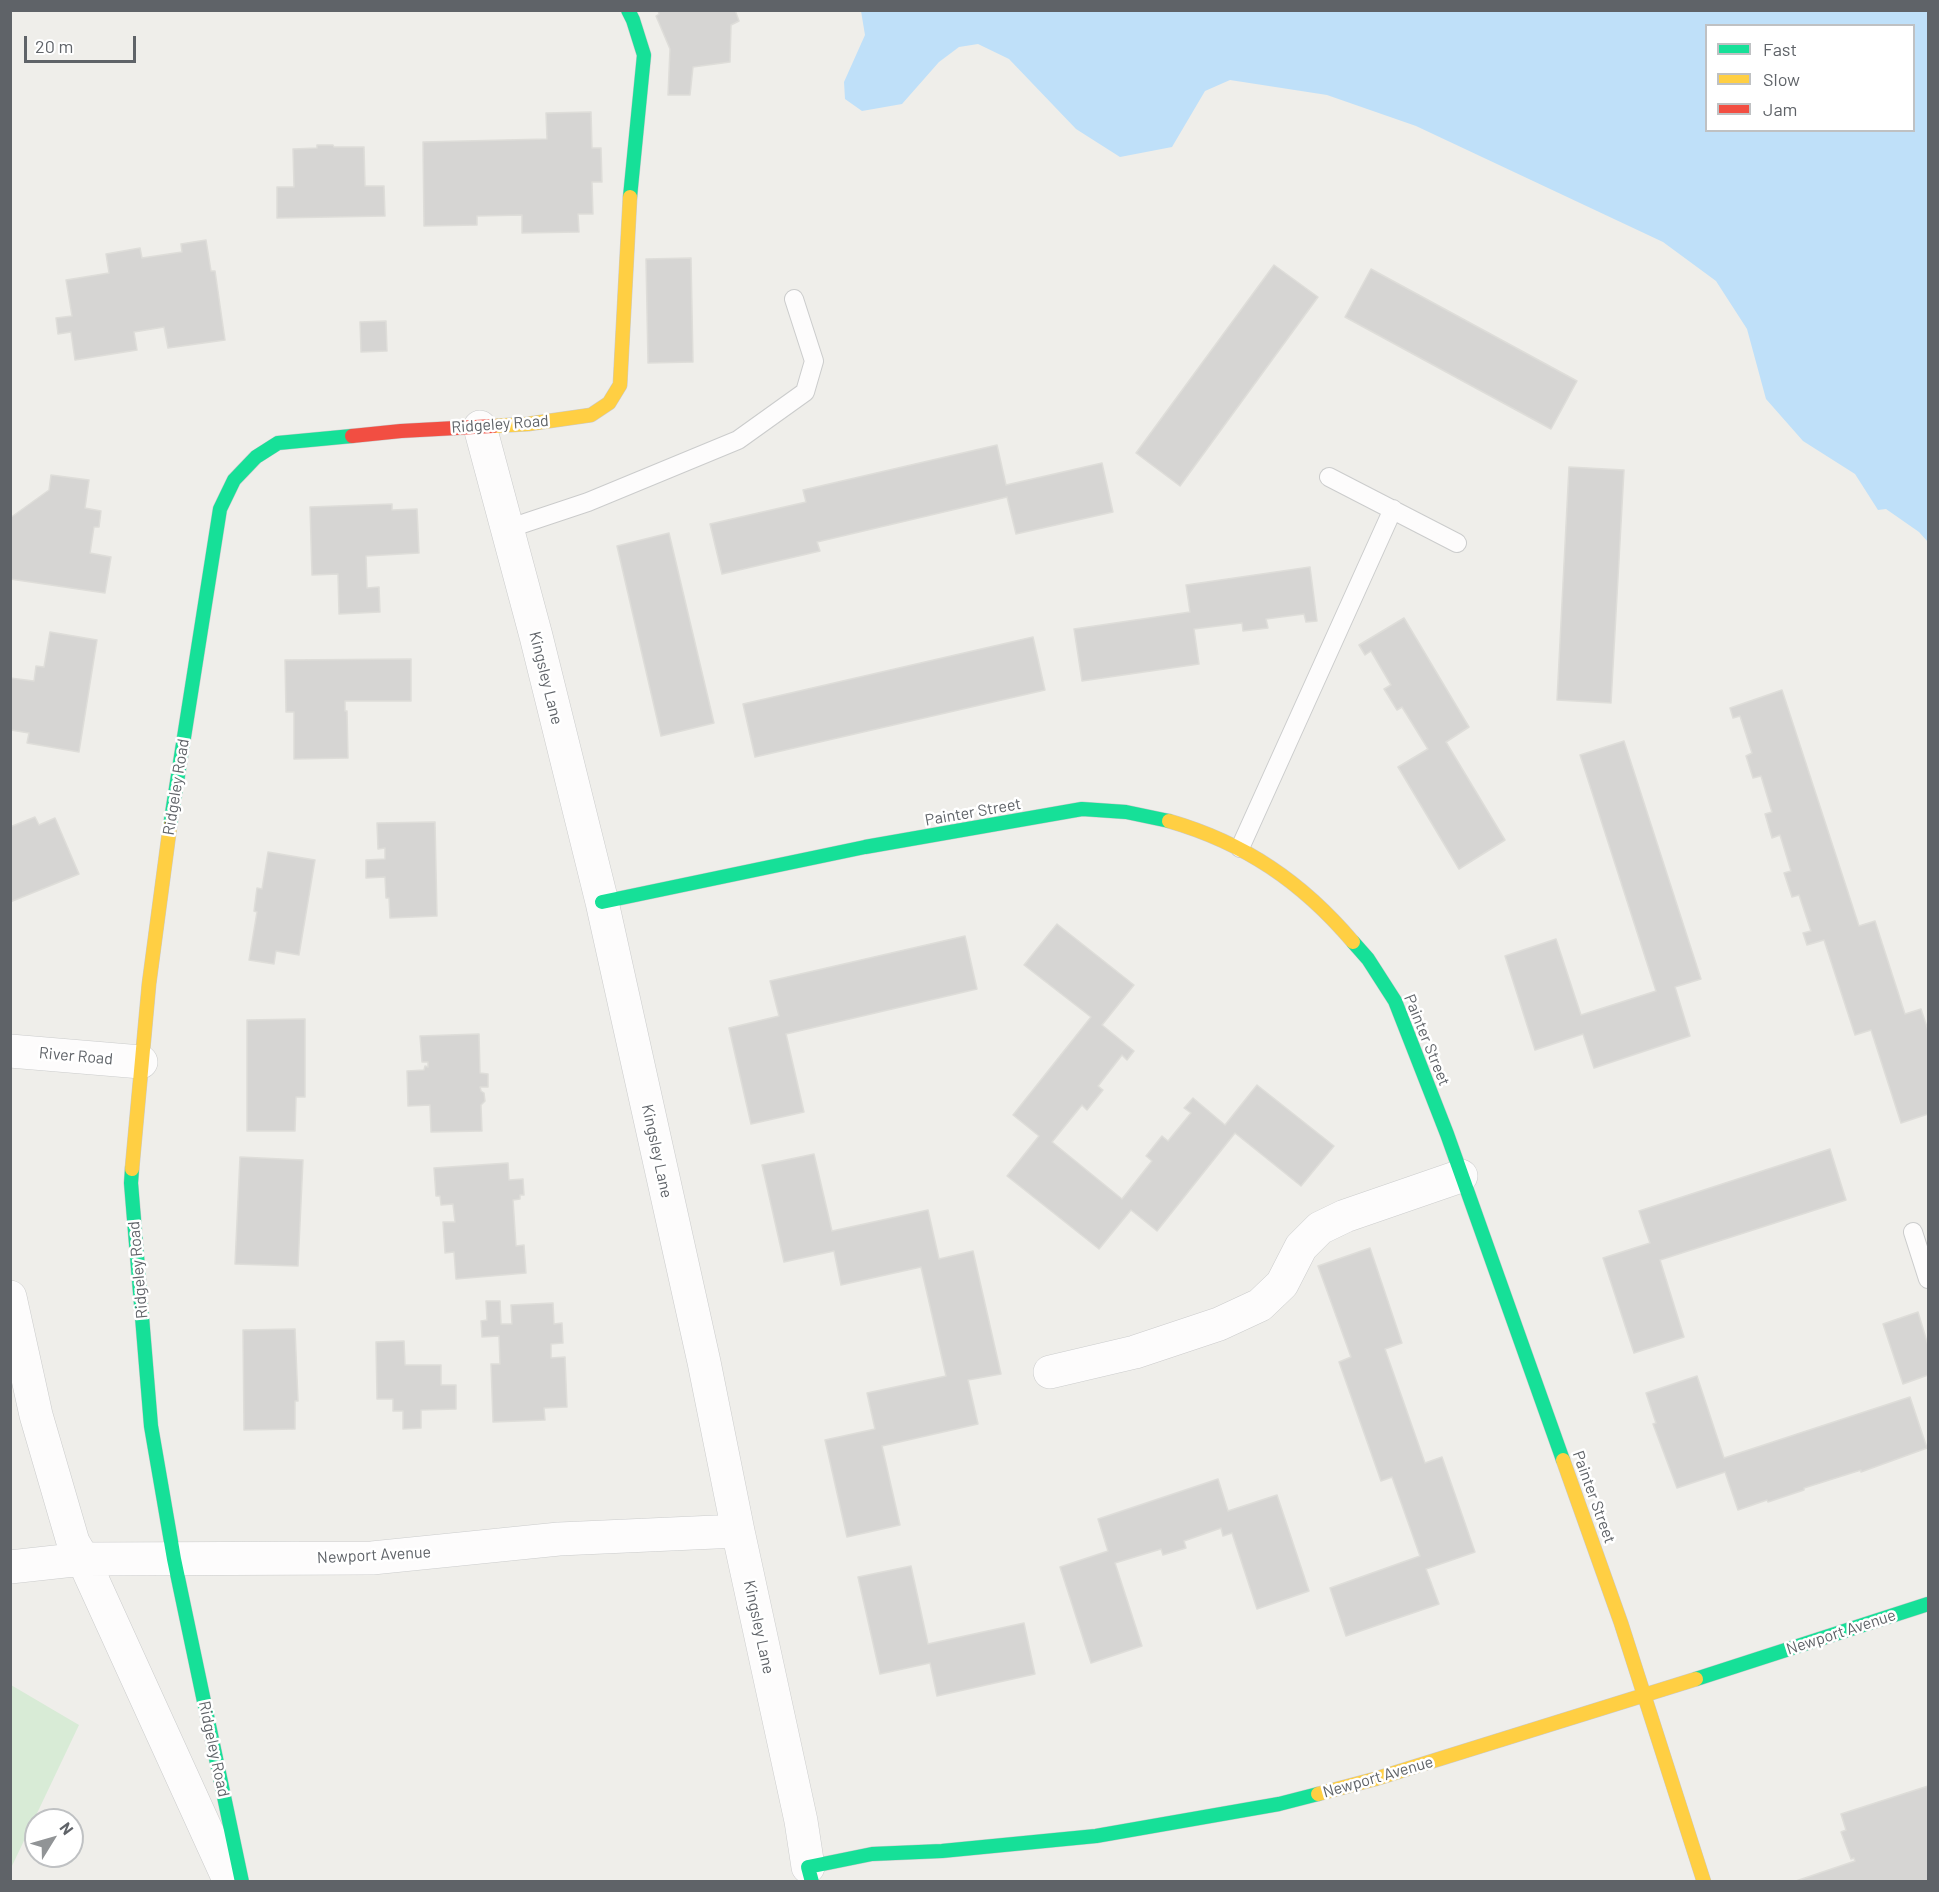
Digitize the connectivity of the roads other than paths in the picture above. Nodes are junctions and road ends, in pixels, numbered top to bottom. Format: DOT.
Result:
graph roads {
  1 [pos="627,10"];
  2 [pos="794,298"];
  3 [pos="480,427"];
  4 [pos="1329,477"];
  5 [pos="1393,509"];
  6 [pos="507,529"];
  7 [pos="1457,543"];
  8 [pos="1240,848"];
  9 [pos="602,902"];
  10 [pos="10,1051"];
  11 [pos="141,1062"];
  12 [pos="1461,1176"];
  13 [pos="1913,1232"];
  14 [pos="1929,1279"];
  15 [pos="10,1297"];
  16 [pos="1050,1372"];
  17 [pos="738,1531"];
  18 [pos="83,1558"];
  19 [pos="174,1559"];
  20 [pos="10,1567"];
  21 [pos="1929,1604"];
  22 [pos="1645,1696"];
  23 [pos="810,1874"];
  24 [pos="230,1881"];
  25 [pos="242,1881"];
  26 [pos="1704,1881"];
  1 -- 3 [label="street, Ridgeley Road"];
  2 -- 6 [label="lane"];
  3 -- 6 [label="street, Kingsley Lane"];
  3 -- 11 [label="street, Ridgeley Road"];
  4 -- 5 [label="lane"];
  5 -- 7 [label="lane"];
  5 -- 8 [label="lane"];
  6 -- 9 [label="street, Kingsley Lane"];
  8 -- 9 [label="street, Painter Street"];
  8 -- 12 [label="street, Painter Street"];
  9 -- 17 [label="street, Kingsley Lane"];
  10 -- 11 [label="street, River Road"];
  11 -- 19 [label="street, Ridgeley Road"];
  12 -- 16 [label="street"];
  12 -- 22 [label="street, Painter Street"];
  13 -- 14 [label="lane"];
  15 -- 18 [label="street, Ridgeley Road"];
  17 -- 19 [label="street, Newport Avenue"];
  17 -- 23 [label="street, Kingsley Lane"];
  18 -- 19 [label="street, Newport Avenue"];
  18 -- 20 [label="street, Newport Avenue"];
  18 -- 24 [label="street, Ridgeley Road"];
  19 -- 25 [label="street, Ridgeley Road"];
  21 -- 22 [label="street, Newport Avenue"];
  22 -- 23 [label="street, Newport Avenue"];
  22 -- 26 [label="street, Painter Street"];
}
